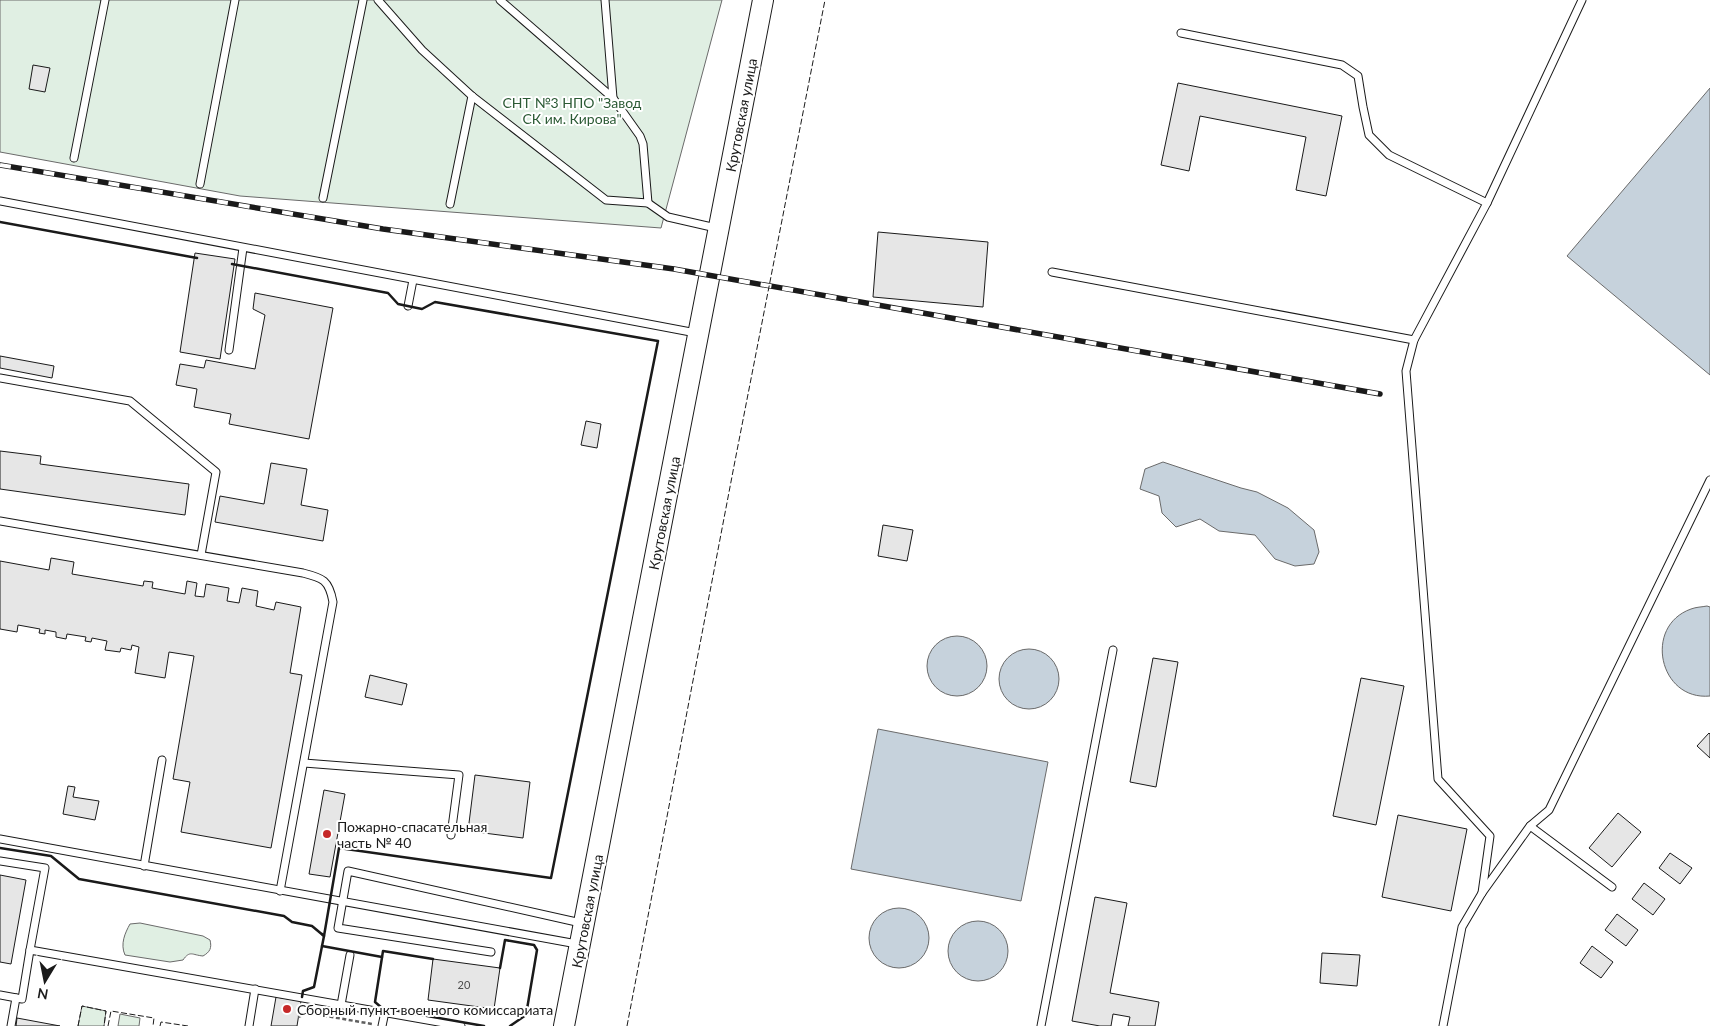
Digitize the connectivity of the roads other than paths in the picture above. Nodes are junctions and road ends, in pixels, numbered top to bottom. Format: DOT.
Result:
graph roads {
  1 [pos="105,0"];
  2 [pos="235,0"];
  3 [pos="363,0"];
  4 [pos="378,0"];
  5 [pos="500,0"];
  6 [pos="605,0"];
  7 [pos="763,0"];
  8 [pos="1582,0"];
  9 [pos="1181,33"];
  10 [pos="472,96"];
  11 [pos="613,98"];
  12 [pos="74,158"];
  13 [pos="200,184"];
  14 [pos="323,198"];
  15 [pos="0,201"];
  16 [pos="648,203"];
  17 [pos="1487,203"];
  18 [pos="450,204"];
  19 [pos="719,229"];
  20 [pos="243,248"];
  21 [pos="1052,272"];
  22 [pos="413,280"];
  23 [pos="408,306"];
  24 [pos="698,333"];
  25 [pos="1414,340"];
  26 [pos="229,350"];
  27 [pos="0,378"];
  28 [pos="1710,480"];
  29 [pos="0,522"];
  30 [pos="201,555"];
  31 [pos="1113,650"];
  32 [pos="162,760"];
  33 [pos="304,763"];
  34 [pos="1530,826"];
  35 [pos="451,835"];
  36 [pos="0,839"];
  37 [pos="0,860"];
  38 [pos="144,866"];
  39 [pos="1612,887"];
  40 [pos="280,891"];
  41 [pos="1482,893"];
  42 [pos="342,902"];
  43 [pos="584,924"];
  44 [pos="580,945"];
  45 [pos="30,950"];
  46 [pos="491,952"];
  47 [pos="350,955"];
  48 [pos="255,989"];
  49 [pos="0,995"];
  50 [pos="16,998"];
  51 [pos="341,1005"];
  52 [pos="384,1012"];
  53 [pos="11,1026"];
  54 [pos="249,1026"];
  55 [pos="382,1026"];
  56 [pos="461,1026"];
  57 [pos="564,1026"];
  58 [pos="1041,1026"];
  59 [pos="1443,1026"];
  1 -- 12 [label="lane"];
  2 -- 13 [label="lane"];
  3 -- 14 [label="lane"];
  4 -- 10 [label="lane"];
  5 -- 11 [label="lane"];
  6 -- 11 [label="lane"];
  7 -- 19 [label="street, Крутовская улица"];
  8 -- 17 [label="lane"];
  9 -- 17 [label="lane"];
  10 -- 16 [label="lane"];
  10 -- 18 [label="lane"];
  11 -- 16 [label="lane"];
  15 -- 20 [label="lane"];
  16 -- 19 [label="lane"];
  17 -- 25 [label="lane"];
  19 -- 24 [label="street, Крутовская улица"];
  20 -- 22 [label="lane"];
  20 -- 26 [label="lane"];
  21 -- 25 [label="lane"];
  22 -- 23 [label="lane"];
  22 -- 24 [label="lane"];
  24 -- 43 [label="street, Крутовская улица"];
  25 -- 41 [label="lane"];
  27 -- 30 [label="lane"];
  28 -- 34 [label="lane"];
  29 -- 30 [label="lane"];
  30 -- 33 [label="lane"];
  31 -- 58 [label="lane"];
  32 -- 38 [label="lane"];
  33 -- 35 [label="lane"];
  33 -- 40 [label="lane"];
  34 -- 39 [label="lane"];
  34 -- 41 [label="lane"];
  36 -- 38 [label="lane"];
  37 -- 45 [label="lane"];
  38 -- 40 [label="lane"];
  40 -- 42 [label="lane"];
  41 -- 59 [label="lane"];
  42 -- 43 [label="lane"];
  42 -- 44 [label="lane"];
  42 -- 46 [label="lane"];
  43 -- 44 [label="street, Крутовская улица"];
  44 -- 57 [label="street, Крутовская улица"];
  45 -- 48 [label="lane"];
  45 -- 50 [label="lane"];
  47 -- 51 [label="lane"];
  48 -- 51 [label="lane"];
  48 -- 54 [label="lane"];
  49 -- 50 [label="lane"];
  50 -- 53 [label="lane"];
  51 -- 52 [label="lane"];
  52 -- 55 [label="lane"];
  52 -- 56 [label="lane"];
}
